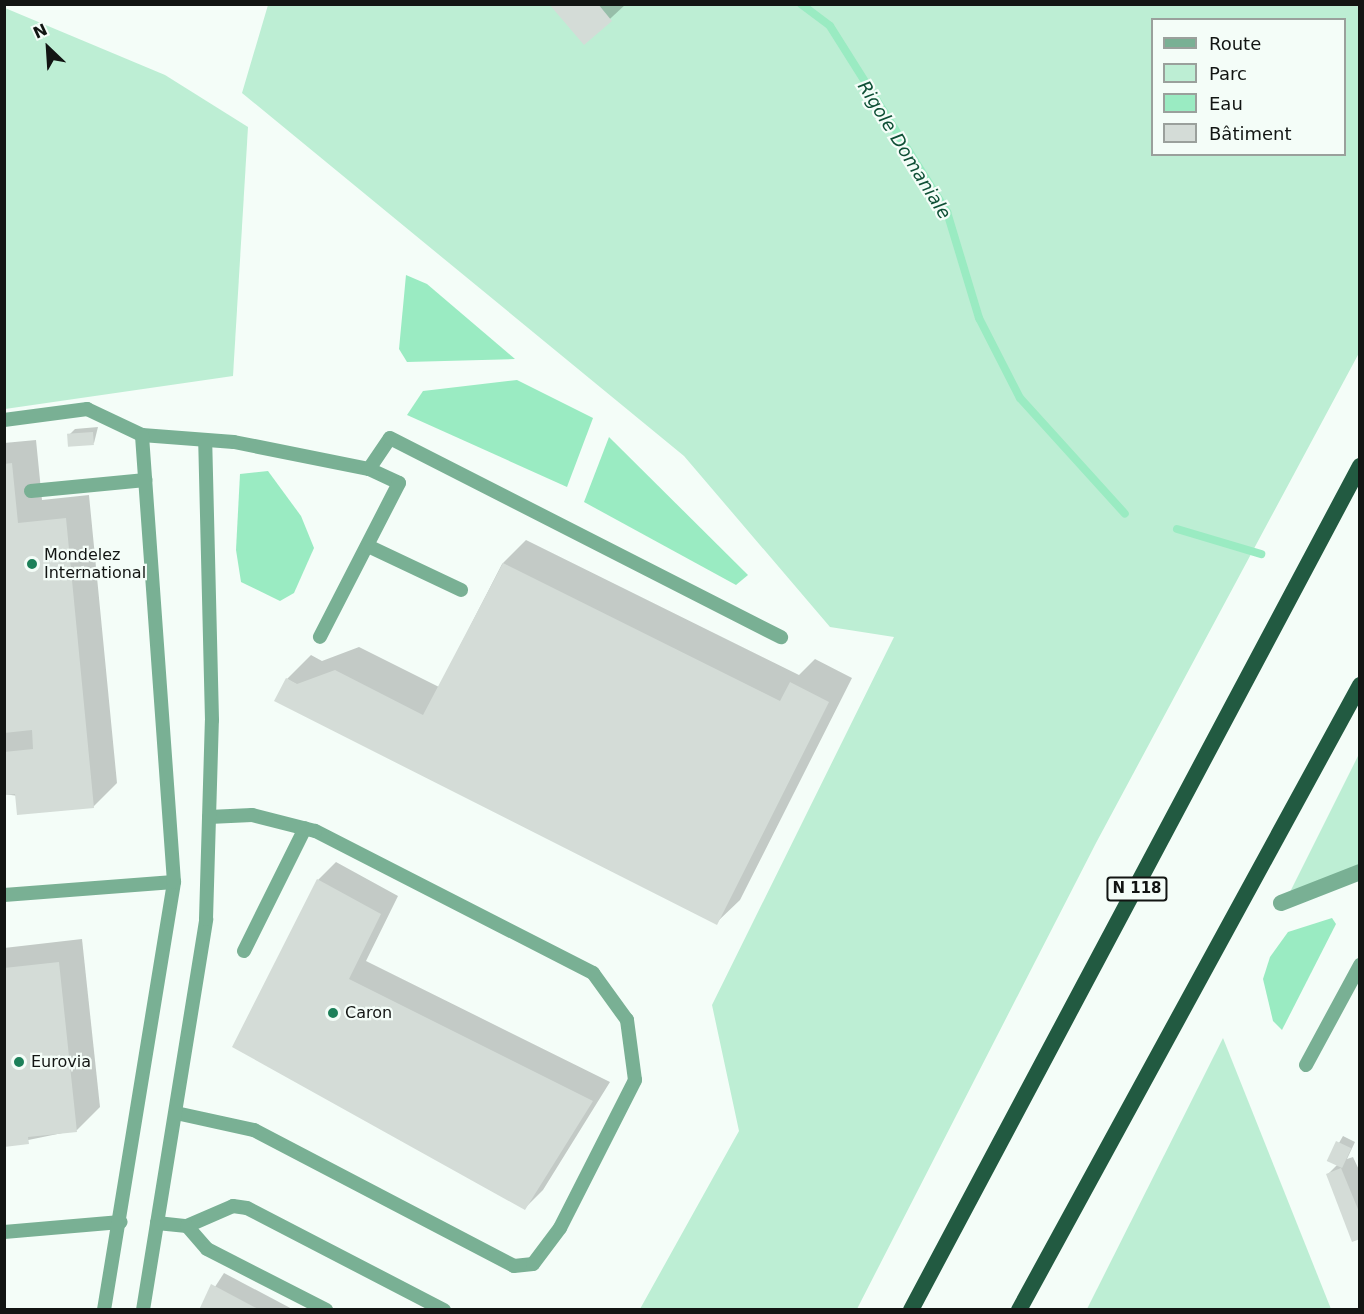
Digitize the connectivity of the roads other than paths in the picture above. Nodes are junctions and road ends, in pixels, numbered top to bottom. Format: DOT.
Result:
graph roads {
  1 [pos="4,420"];
  2 [pos="142,435"];
  3 [pos="205,441"];
  4 [pos="1359,466"];
  5 [pos="369,469"];
  6 [pos="145,480"];
  7 [pos="31,491"];
  8 [pos="368,546"];
  9 [pos="461,590"];
  10 [pos="320,637"];
  11 [pos="781,637"];
  12 [pos="1359,685"];
  13 [pos="209,817"];
  14 [pos="305,828"];
  15 [pos="1359,872"];
  16 [pos="174,882"];
  17 [pos="4,895"];
  18 [pos="1281,903"];
  19 [pos="244,951"];
  20 [pos="1359,965"];
  21 [pos="1306,1065"];
  22 [pos="176,1113"];
  23 [pos="121,1222"];
  24 [pos="158,1223"];
  25 [pos="187,1226"];
  26 [pos="4,1232"];
  27 [pos="104,1310"];
  28 [pos="143,1310"];
  29 [pos="326,1310"];
  30 [pos="444,1310"];
  31 [pos="911,1310"];
  32 [pos="1019,1310"];
  1 -- 2 [label="lane"];
  2 -- 3 [label="lane"];
  2 -- 6 [label="lane"];
  3 -- 5 [label="lane"];
  3 -- 13 [label="lane"];
  4 -- 31 [label="highway, N 118"];
  5 -- 8 [label="lane"];
  5 -- 11 [label="lane"];
  6 -- 7 [label="lane"];
  6 -- 16 [label="lane"];
  8 -- 9 [label="lane"];
  8 -- 10 [label="lane"];
  12 -- 32 [label="highway"];
  13 -- 14 [label="lane"];
  13 -- 22 [label="lane"];
  14 -- 19 [label="lane"];
  14 -- 22 [label="lane"];
  15 -- 18 [label="street"];
  16 -- 17 [label="lane"];
  16 -- 23 [label="lane"];
  20 -- 21 [label="lane"];
  22 -- 24 [label="lane"];
  23 -- 26 [label="lane"];
  23 -- 27 [label="lane"];
  24 -- 25 [label="lane"];
  24 -- 28 [label="lane"];
  25 -- 29 [label="lane"];
  25 -- 30 [label="lane"];
}
